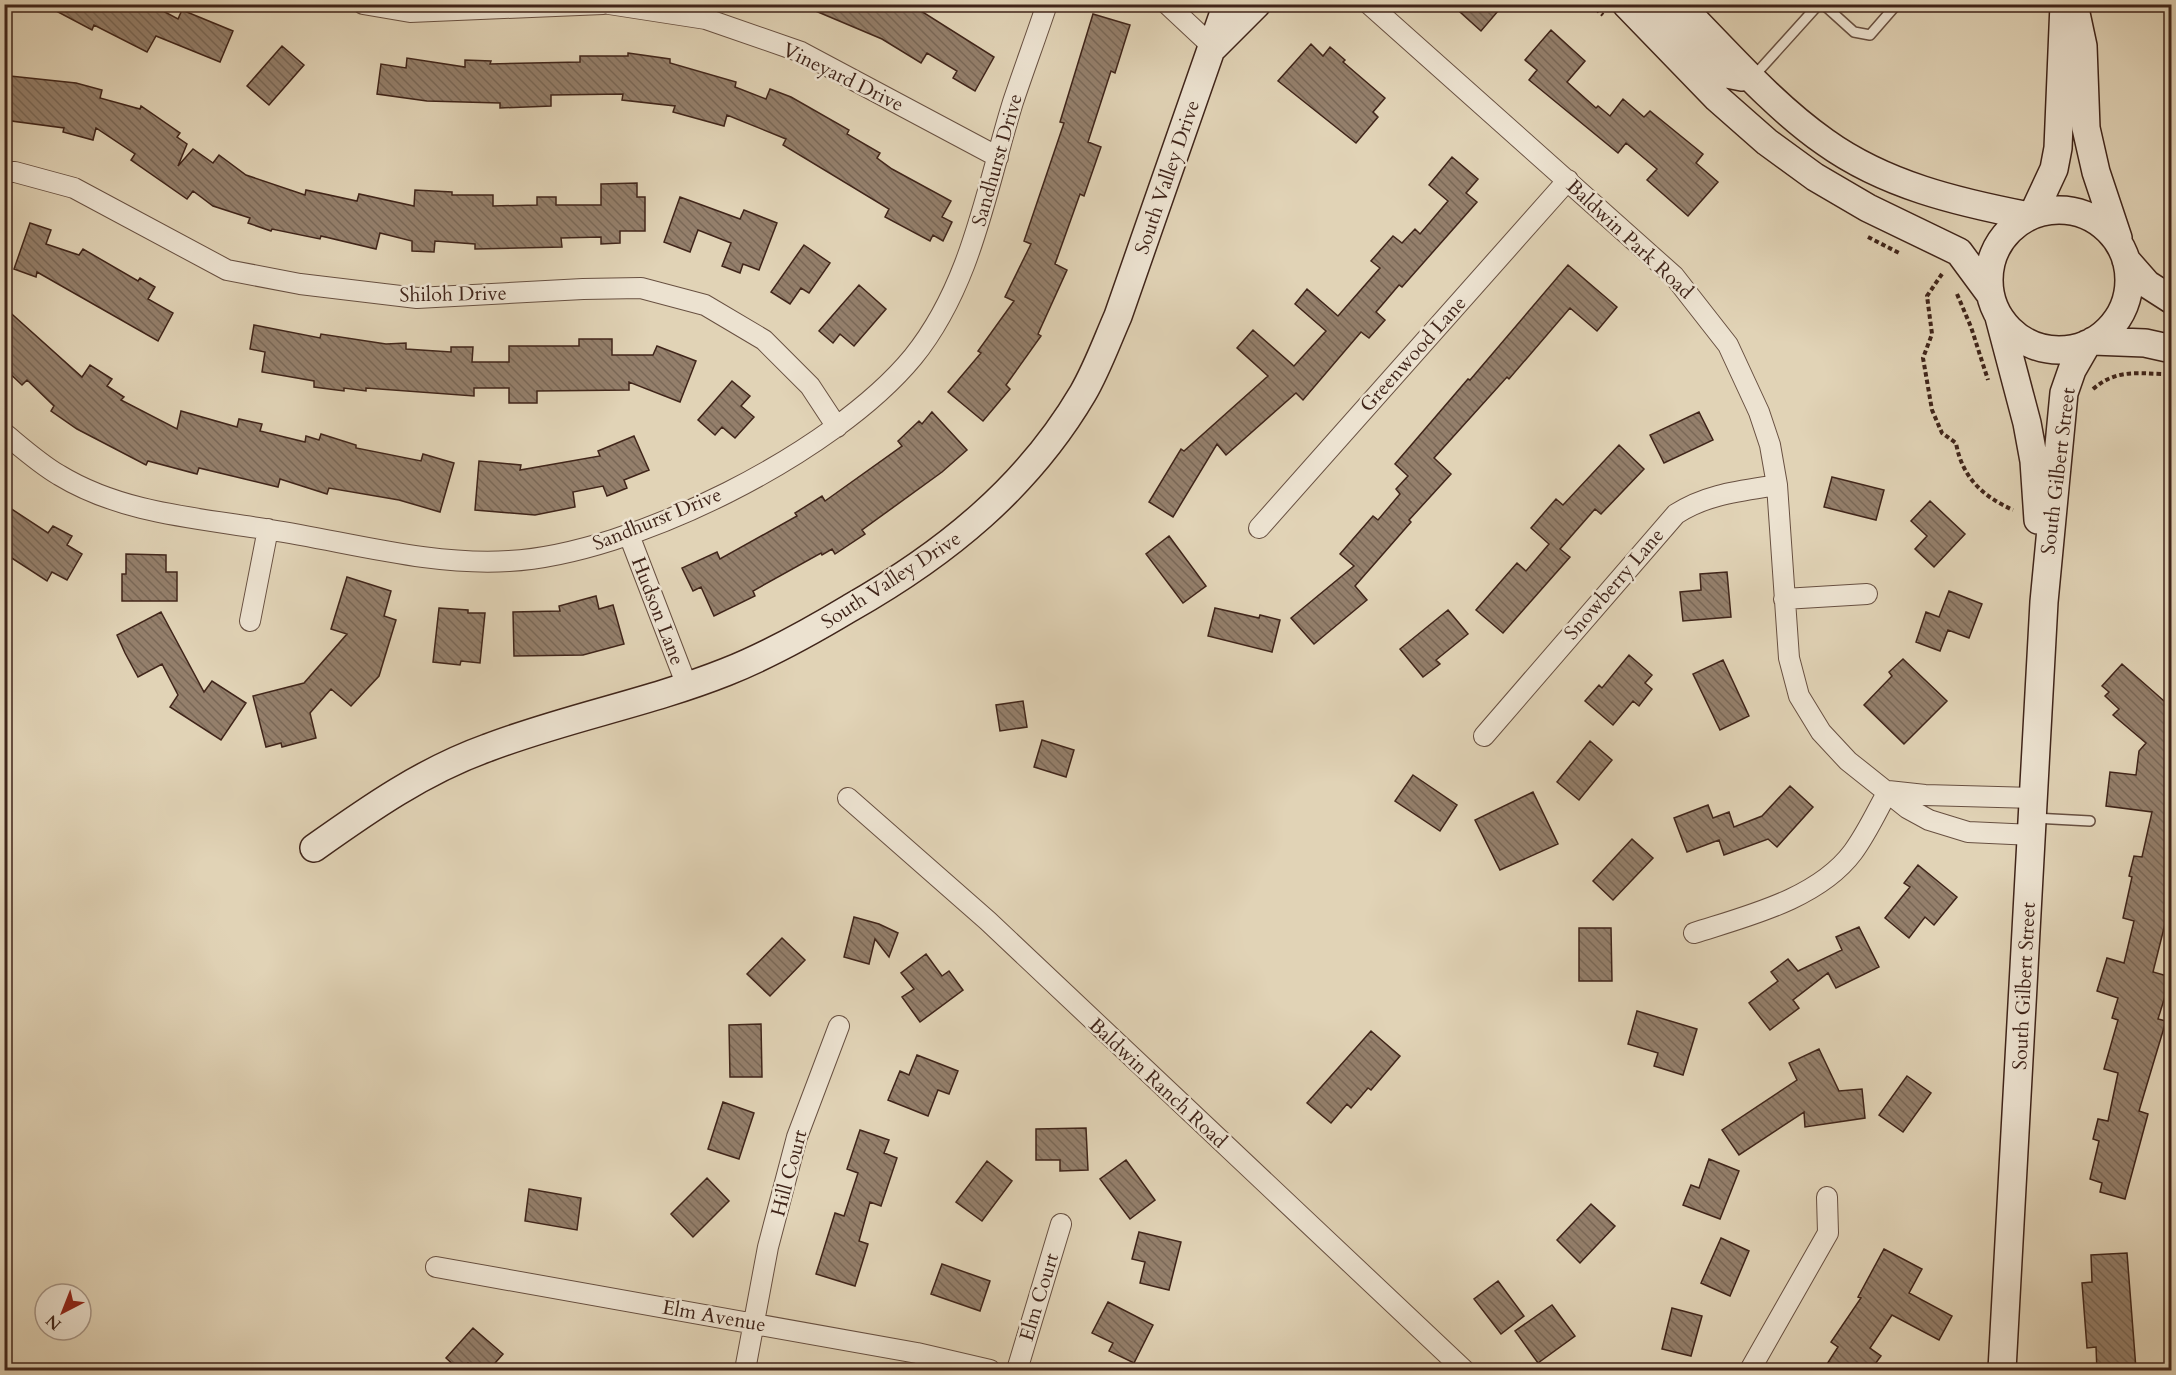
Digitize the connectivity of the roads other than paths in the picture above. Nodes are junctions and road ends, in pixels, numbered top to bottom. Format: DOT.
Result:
graph roads {
  1 [pos="363,4"];
  2 [pos="603,4"];
  3 [pos="609,4"];
  4 [pos="1047,4"];
  5 [pos="1167,4"];
  6 [pos="1229,4"];
  7 [pos="1257,4"];
  8 [pos="1626,4"];
  9 [pos="1653,4"];
  10 [pos="1679,4"];
  11 [pos="1821,4"];
  12 [pos="1897,4"];
  13 [pos="2064,4"];
  14 [pos="2074,4"];
  15 [pos="1369,5"];
  16 [pos="1214,48"];
  17 [pos="1752,78"];
  18 [pos="998,157"];
  19 [pos="4,172"];
  20 [pos="1568,180"];
  21 [pos="2031,215"];
  22 [pos="2124,254"];
  23 [pos="2172,300"];
  24 [pos="1994,305"];
  25 [pos="2090,343"];
  26 [pos="2172,349"];
  27 [pos="837,427"];
  28 [pos="4,433"];
  29 [pos="1777,484"];
  30 [pos="1259,528"];
  31 [pos="268,529"];
  32 [pos="629,535"];
  33 [pos="1867,594"];
  34 [pos="1784,598"];
  35 [pos="2044,602"];
  36 [pos="250,621"];
  37 [pos="687,686"];
  38 [pos="1484,736"];
  39 [pos="1888,791"];
  40 [pos="848,798"];
  41 [pos="2034,817"];
  42 [pos="2090,821"];
  43 [pos="314,848"];
  44 [pos="1694,933"];
  45 [pos="839,1026"];
  46 [pos="1827,1197"];
  47 [pos="1061,1224"];
  48 [pos="436,1267"];
  49 [pos="754,1324"];
  50 [pos="745,1371"];
  51 [pos="990,1371"];
  52 [pos="1017,1371"];
  53 [pos="1464,1371"];
  54 [pos="1750,1371"];
  55 [pos="2002,1371"];
  1 -- 2 [label="street"];
  3 -- 18 [label="street, Vineyard Drive"];
  4 -- 18 [label="street, Sandhurst Drive"];
  5 -- 16 [label="street"];
  6 -- 16 [label="street, South Valley Drive"];
  7 -- 16 [label="street, South Valley Drive"];
  8 -- 24 [label="street"];
  9 -- 17 [label="street"];
  10 -- 17 [label="street"];
  11 -- 12 [label="lane"];
  11 -- 17 [label="lane"];
  13 -- 21 [label="street"];
  14 -- 22 [label="street"];
  15 -- 20 [label="street, Baldwin Park Road"];
  16 -- 37 [label="street, South Valley Drive"];
  17 -- 21 [label="street"];
  18 -- 27 [label="street, Sandhurst Drive"];
  19 -- 27 [label="street, Shiloh Drive"];
  20 -- 29 [label="street, Baldwin Park Road"];
  20 -- 30 [label="street, Greenwood Lane"];
  21 -- 22 [label="street"];
  21 -- 24 [label="street"];
  22 -- 23 [label="street"];
  22 -- 25 [label="street"];
  24 -- 25 [label="street"];
  24 -- 35 [label="street, South Gilbert Street"];
  25 -- 26 [label="street"];
  25 -- 35 [label="street, South Gilbert Street"];
  27 -- 32 [label="street, Sandhurst Drive"];
  28 -- 31 [label="street, Sandhurst Drive"];
  29 -- 34 [label="street, Baldwin Park Road"];
  29 -- 38 [label="street, Snowberry Lane"];
  31 -- 32 [label="street, Sandhurst Drive"];
  31 -- 36 [label="street"];
  32 -- 37 [label="street, Hudson Lane"];
  33 -- 34 [label="street"];
  34 -- 39 [label="street, Baldwin Park Road"];
  35 -- 41 [label="street, South Gilbert Street"];
  37 -- 43 [label="street, South Valley Drive"];
  39 -- 41 [label="street"];
  39 -- 41 [label="street, Baldwin Park Road"];
  39 -- 44 [label="street"];
  40 -- 53 [label="street, Baldwin Ranch Road"];
  41 -- 42 [label="lane"];
  41 -- 55 [label="street, South Gilbert Street"];
  45 -- 49 [label="street, Hill Court"];
  46 -- 54 [label="street"];
  47 -- 52 [label="street, Elm Court"];
  48 -- 49 [label="street, Elm Avenue"];
  49 -- 50 [label="street, Hill Court"];
  49 -- 51 [label="street, Elm Avenue"];
}
